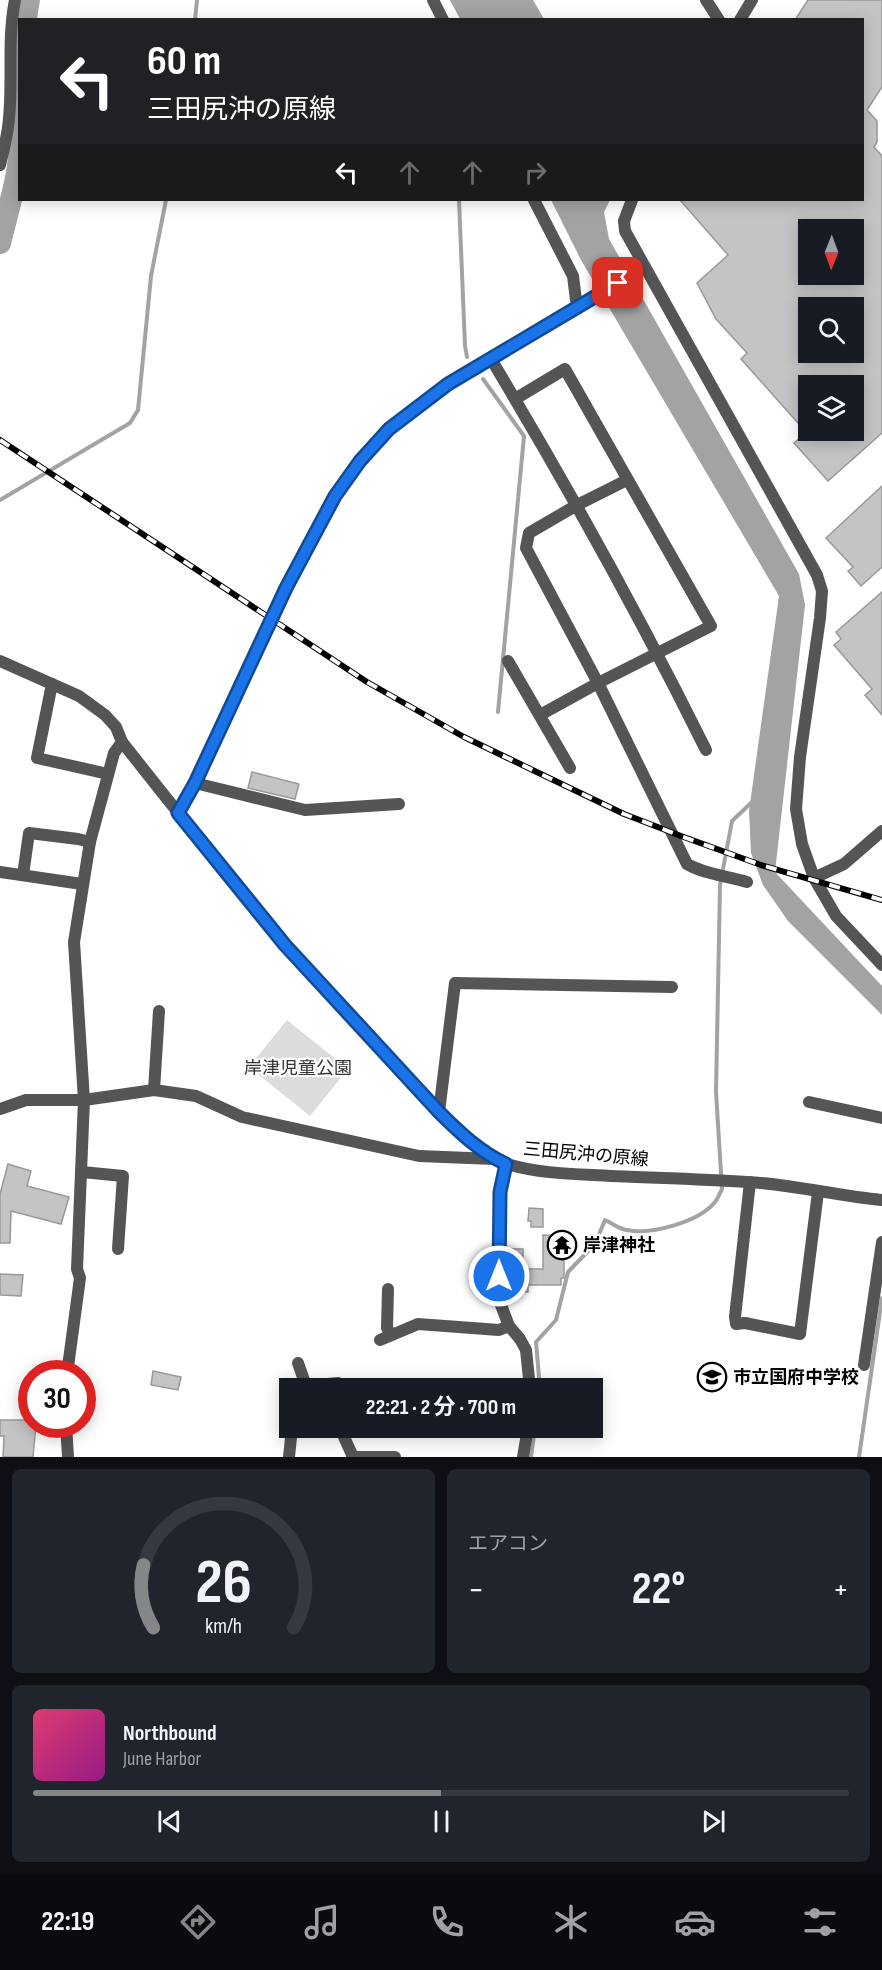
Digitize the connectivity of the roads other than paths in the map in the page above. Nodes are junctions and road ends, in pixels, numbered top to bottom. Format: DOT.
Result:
graph roads {
  1 [pos="15,0"];
  2 [pos="433,0"];
  3 [pos="706,0"];
  4 [pos="752,0"];
  5 [pos="442,18"];
  6 [pos="718,18"];
  7 [pos="741,18"];
  8 [pos="5,61"];
  9 [pos="0,165"];
  10 [pos="535,201"];
  11 [pos="632,201"];
  12 [pos="639,270"];
  13 [pos="583,305"];
  14 [pos="490,359"];
  15 [pos="515,399"];
  16 [pos="627,480"];
  17 [pos="577,505"];
  18 [pos="657,652"];
  19 [pos="508,660"];
  20 [pos="0,661"];
  21 [pos="597,683"];
  22 [pos="52,684"];
  23 [pos="540,715"];
  24 [pos="122,741"];
  25 [pos="706,750"];
  26 [pos="570,768"];
  27 [pos="108,774"];
  28 [pos="195,783"];
  29 [pos="399,804"];
  30 [pos="178,813"];
  31 [pos="882,831"];
  32 [pos="90,842"];
  33 [pos="0,872"];
  34 [pos="23,875"];
  35 [pos="814,878"];
  36 [pos="747,882"];
  37 [pos="82,884"];
  38 [pos="882,965"];
  39 [pos="672,987"];
  40 [pos="159,1011"];
  41 [pos="154,1090"];
  42 [pos="84,1100"];
  43 [pos="809,1102"];
  44 [pos="0,1109"];
  45 [pos="439,1112"];
  46 [pos="882,1118"];
  47 [pos="500,1161"];
  48 [pos="82,1172"];
  49 [pos="750,1182"];
  50 [pos="818,1192"];
  51 [pos="882,1200"];
  52 [pos="882,1242"];
  53 [pos="118,1249"];
  54 [pos="388,1290"];
  55 [pos="509,1326"];
  56 [pos="70,1360"];
  57 [pos="298,1363"];
  58 [pos="864,1365"];
  59 [pos="302,1378"];
  60 [pos="529,1378"];
  61 [pos="67,1438"];
  62 [pos="291,1438"];
  63 [pos="344,1438"];
  64 [pos="526,1438"];
  65 [pos="68,1457"];
  66 [pos="289,1457"];
  67 [pos="353,1457"];
  68 [pos="395,1457"];
  69 [pos="523,1457"];
  1 -- 8 [label="street"];
  2 -- 5 [label="street"];
  3 -- 6 [label="street"];
  4 -- 7 [label="street"];
  8 -- 9 [label="street"];
  10 -- 13 [label="street"];
  11 -- 12 [label="street"];
  12 -- 13 [label="street"];
  12 -- 35 [label="street"];
  13 -- 14 [label="street"];
  14 -- 15 [label="street"];
  14 -- 28 [label="street"];
  15 -- 16 [label="street"];
  15 -- 17 [label="street"];
  16 -- 17 [label="street"];
  16 -- 18 [label="street"];
  17 -- 18 [label="street"];
  17 -- 21 [label="street"];
  18 -- 21 [label="street"];
  18 -- 25 [label="street"];
  19 -- 23 [label="street"];
  20 -- 22 [label="street, 三田尻沖の原線"];
  21 -- 23 [label="street"];
  21 -- 36 [label="street"];
  22 -- 24 [label="street, 三田尻沖の原線"];
  22 -- 27 [label="street"];
  23 -- 26 [label="street"];
  24 -- 27 [label="street"];
  24 -- 30 [label="street, 三田尻沖の原線"];
  27 -- 32 [label="street"];
  28 -- 29 [label="street"];
  28 -- 30 [label="street"];
  30 -- 45 [label="street, 三田尻沖の原線"];
  31 -- 35 [label="street"];
  32 -- 34 [label="street"];
  32 -- 37 [label="street"];
  33 -- 34 [label="street"];
  34 -- 37 [label="street"];
  35 -- 38 [label="street"];
  37 -- 42 [label="street"];
  39 -- 45 [label="street"];
  40 -- 41 [label="street"];
  41 -- 42 [label="street"];
  41 -- 47 [label="street"];
  42 -- 44 [label="street"];
  42 -- 48 [label="street"];
  43 -- 46 [label="street"];
  45 -- 47 [label="street, 三田尻沖の原線"];
  47 -- 49 [label="street, 三田尻沖の原線"];
  47 -- 55 [label="street"];
  48 -- 53 [label="street"];
  48 -- 56 [label="street"];
  49 -- 50 [label="street, 三田尻沖の原線"];
  49 -- 50 [label="street"];
  50 -- 51 [label="street, 三田尻沖の原線"];
  52 -- 58 [label="street"];
  54 -- 55 [label="street"];
  55 -- 60 [label="street"];
  57 -- 59 [label="street"];
  61 -- 65 [label="street"];
  62 -- 66 [label="street"];
  63 -- 67 [label="street"];
  64 -- 69 [label="street"];
  67 -- 68 [label="street"];
}
